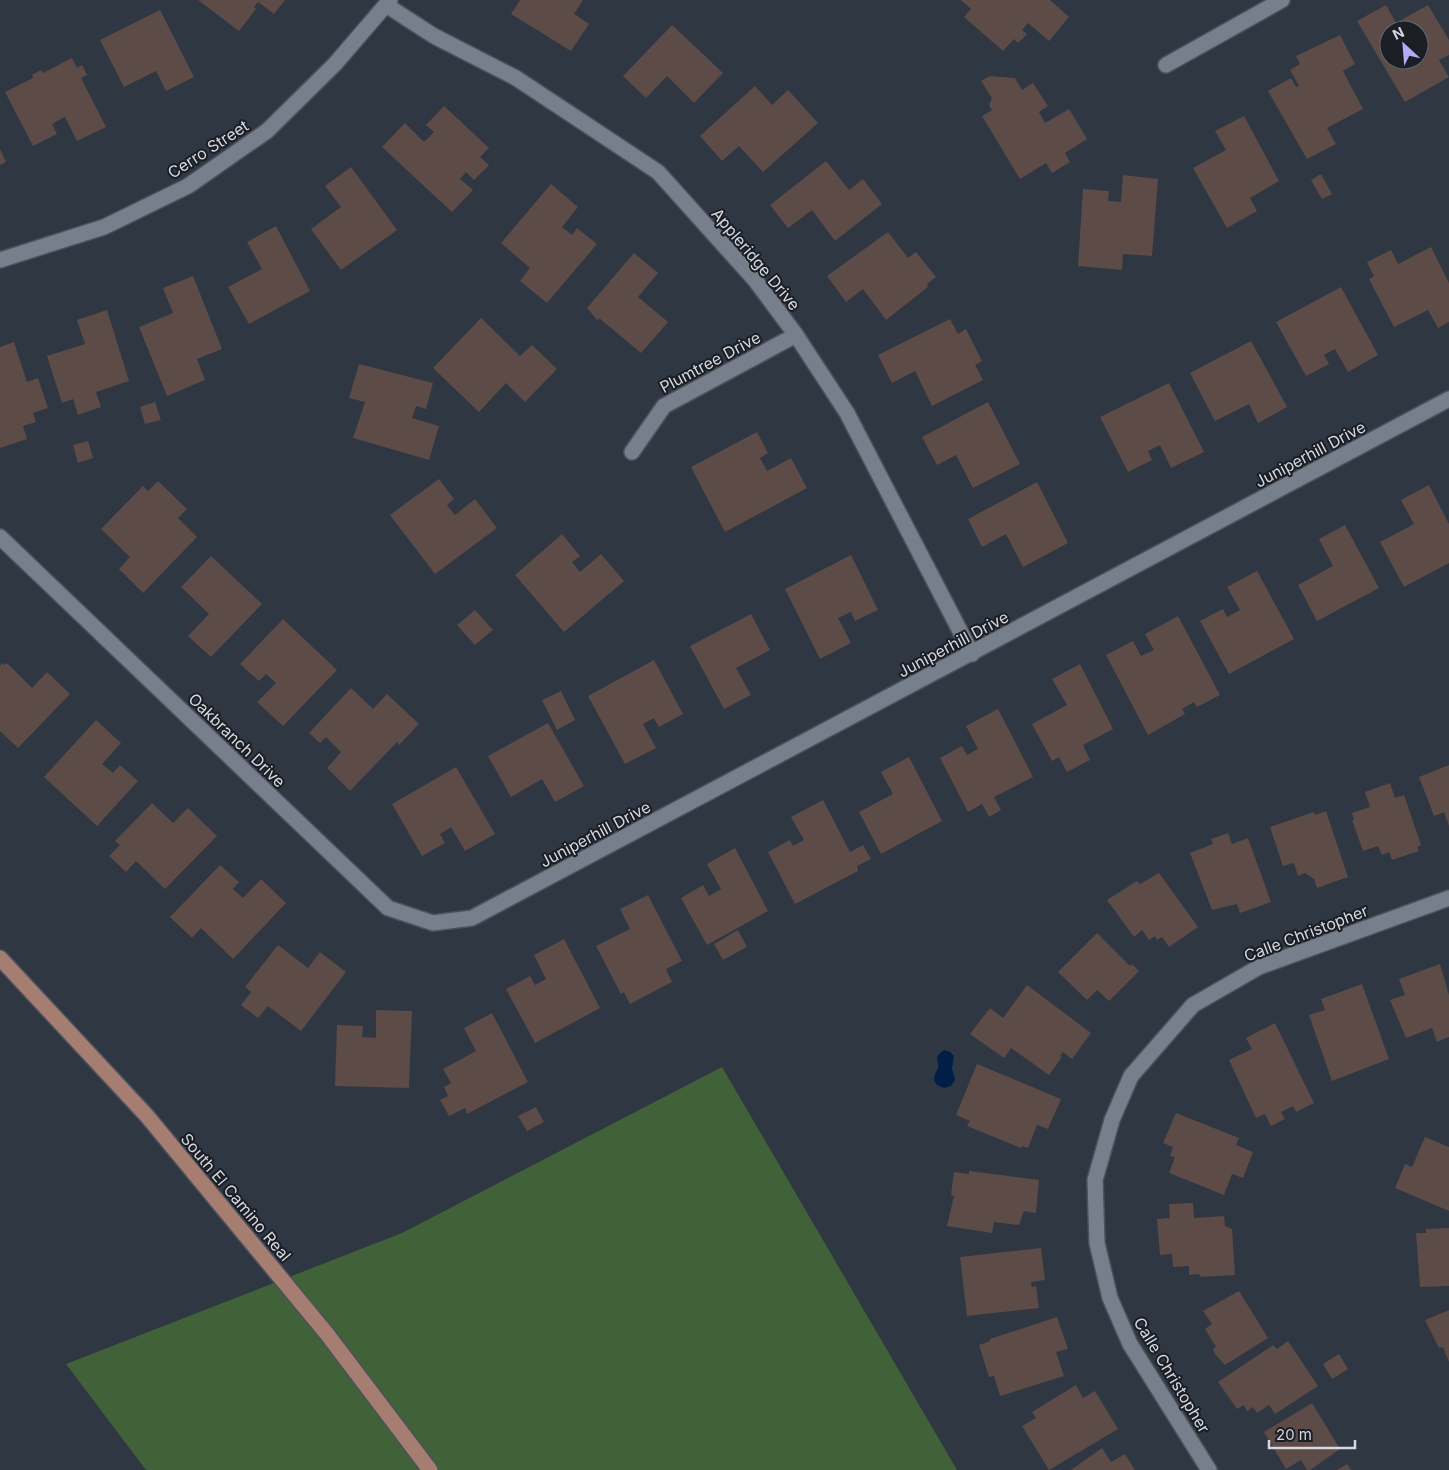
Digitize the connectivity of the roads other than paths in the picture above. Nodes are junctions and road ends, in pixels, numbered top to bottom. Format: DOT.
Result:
graph roads {
  1 [pos="1282,0"];
  2 [pos="388,3"];
  3 [pos="1166,65"];
  4 [pos="0,260"];
  5 [pos="796,335"];
  6 [pos="1449,399"];
  7 [pos="632,452"];
  8 [pos="0,537"];
  9 [pos="972,654"];
  10 [pos="1449,898"];
  11 [pos="472,918"];
  12 [pos="0,958"];
  13 [pos="430,1470"];
  14 [pos="1209,1470"];
  1 -- 3 [label="street"];
  2 -- 4 [label="street, Cerro Street"];
  2 -- 5 [label="street, Appleridge Drive"];
  5 -- 7 [label="street, Plumtree Drive"];
  5 -- 9 [label="street, Appleridge Drive"];
  6 -- 9 [label="street, Juniperhill Drive"];
  8 -- 11 [label="street, Oakbranch Drive"];
  9 -- 11 [label="street, Juniperhill Drive"];
  10 -- 14 [label="street, Calle Christopher"];
  12 -- 13 [label="main road, South El Camino Real"];
}
